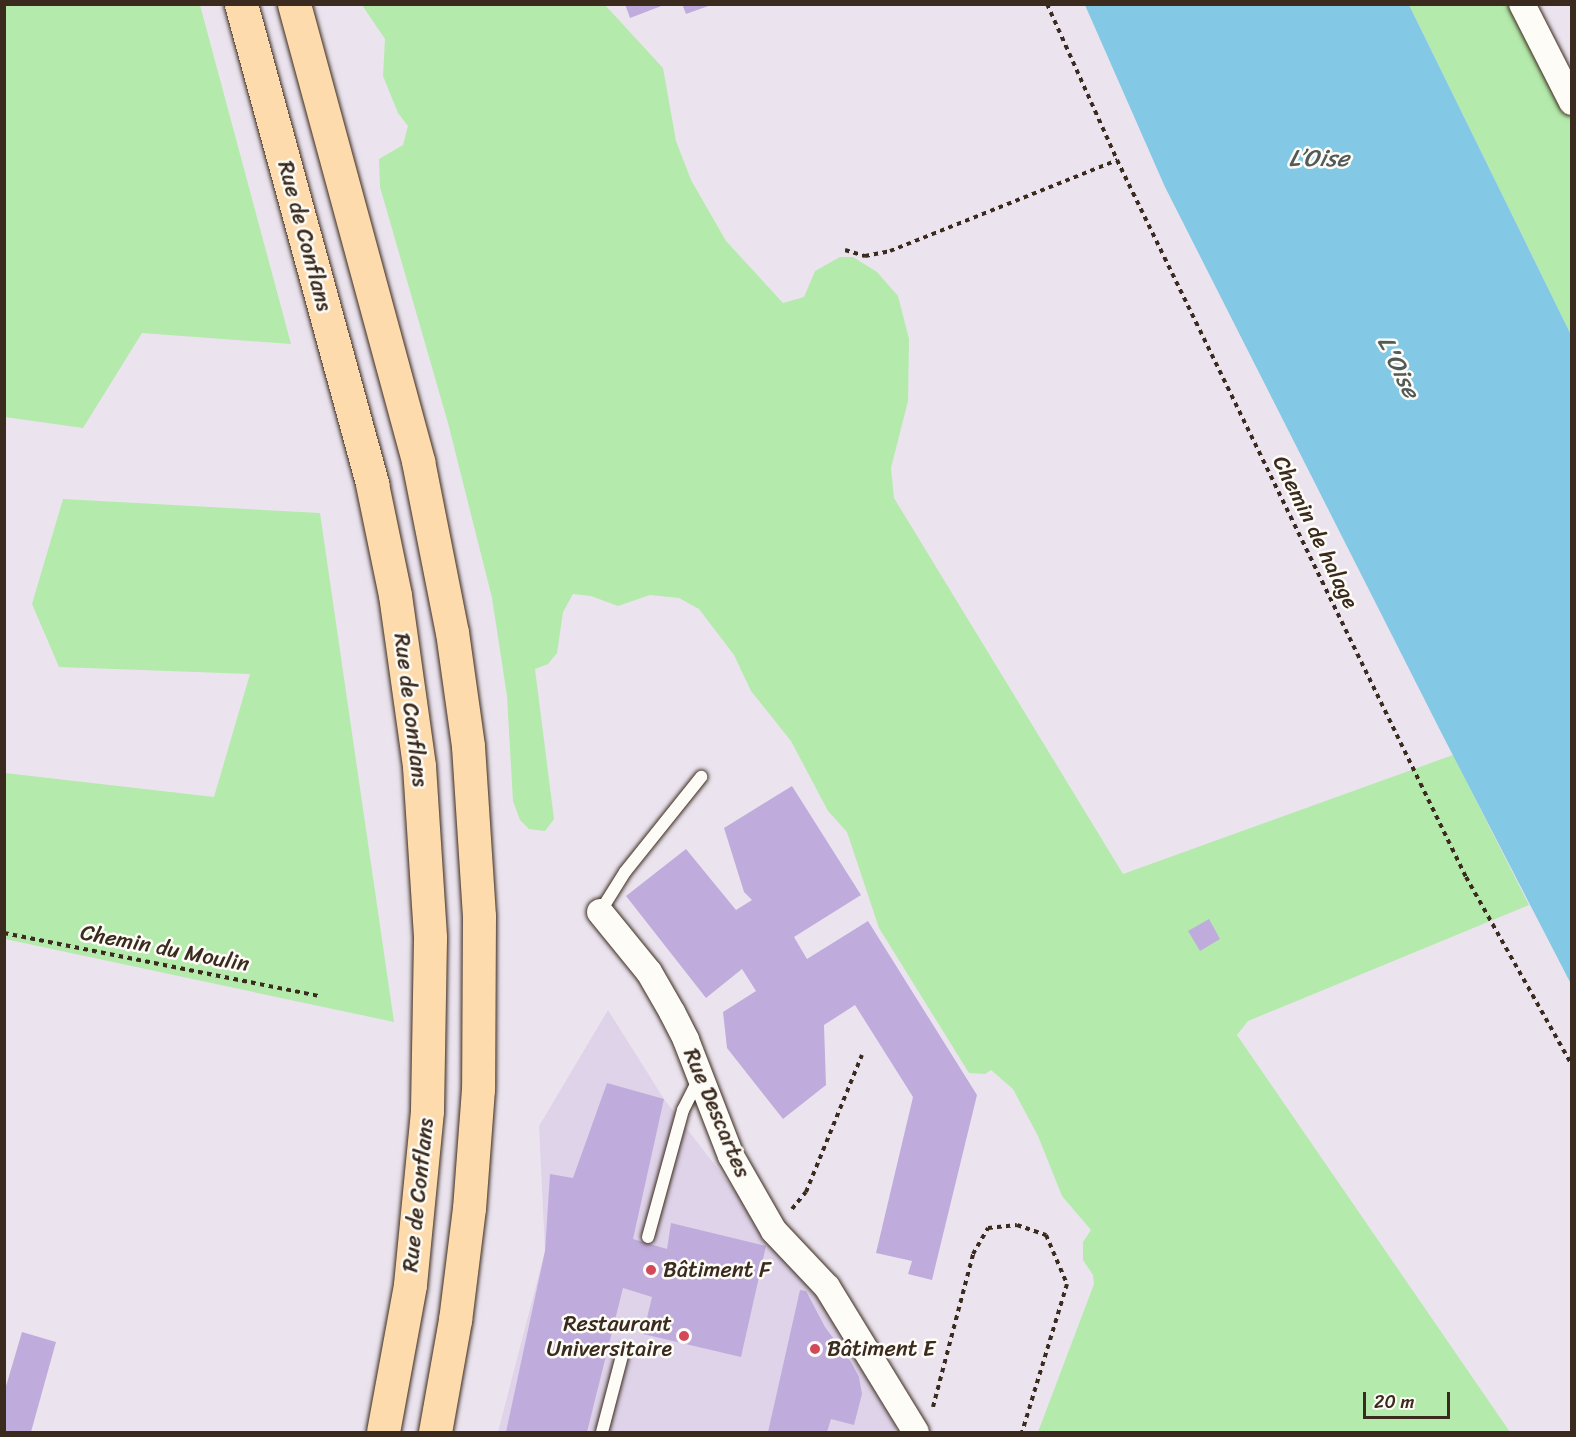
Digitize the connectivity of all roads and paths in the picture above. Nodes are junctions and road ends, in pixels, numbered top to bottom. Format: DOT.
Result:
graph roads {
  1 [pos="242,4"];
  2 [pos="294,4"];
  3 [pos="1047,4"];
  4 [pos="1522,4"];
  5 [pos="1572,102"];
  6 [pos="1117,160"];
  7 [pos="845,250"];
  8 [pos="701,777"];
  9 [pos="600,912"];
  10 [pos="4,933"];
  11 [pos="320,996"];
  12 [pos="862,1055"];
  13 [pos="1572,1065"];
  14 [pos="700,1076"];
  15 [pos="774,1231"];
  16 [pos="648,1237"];
  17 [pos="623,1352"];
  18 [pos="924,1423"];
  19 [pos="383,1432"];
  20 [pos="435,1432"];
  21 [pos="602,1432"];
  22 [pos="1022,1432"];
  1 -- 19 [label="main road, Rue de Conflans"];
  2 -- 20 [label="main road"];
  3 -- 6 [label="path, Chemin de halage"];
  4 -- 5 [label="street"];
  6 -- 7 [label="path"];
  6 -- 13 [label="path, Chemin de halage"];
  8 -- 9 [label="lane"];
  9 -- 14 [label="street, Rue Descartes"];
  10 -- 11 [label="path, Chemin du Moulin"];
  12 -- 15 [label="path"];
  14 -- 15 [label="street, Rue Descartes"];
  14 -- 16 [label="lane"];
  15 -- 18 [label="street, Rue Descartes"];
  17 -- 21 [label="lane"];
  18 -- 22 [label="path"];
}
